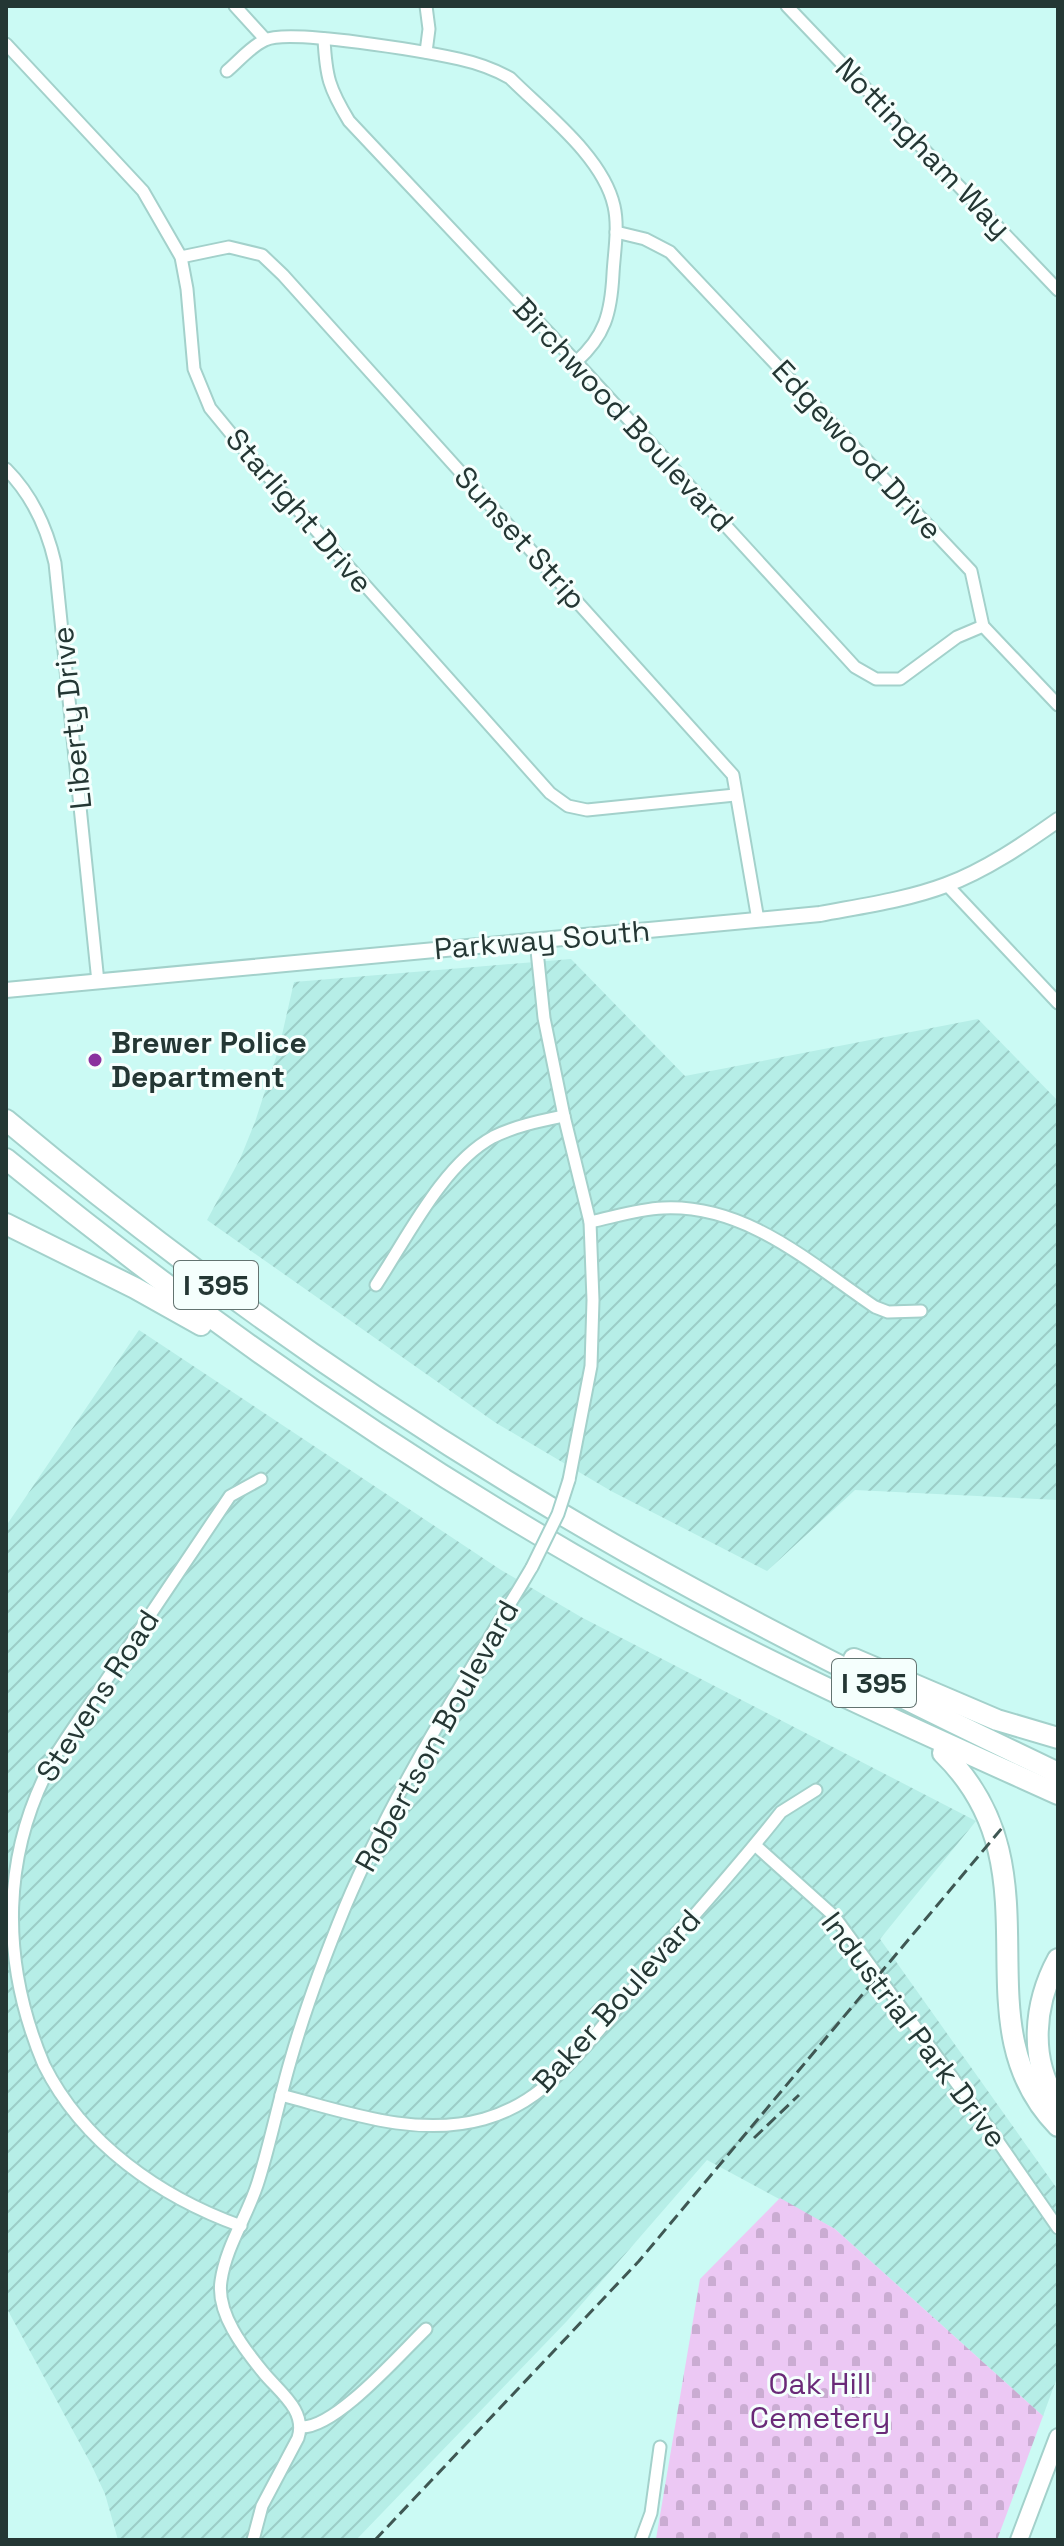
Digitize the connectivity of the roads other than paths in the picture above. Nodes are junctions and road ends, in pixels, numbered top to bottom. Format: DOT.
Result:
graph roads {
  1 [pos="235,6"];
  2 [pos="426,6"];
  3 [pos="787,6"];
  4 [pos="265,39"];
  5 [pos="324,39"];
  6 [pos="6,44"];
  7 [pos="426,52"];
  8 [pos="227,71"];
  9 [pos="616,232"];
  10 [pos="181,257"];
  11 [pos="1058,290"];
  12 [pos="576,362"];
  13 [pos="6,469"];
  14 [pos="983,626"];
  15 [pos="1058,705"];
  16 [pos="735,795"];
  17 [pos="1058,820"];
  18 [pos="947,885"];
  19 [pos="758,920"];
  20 [pos="536,941"];
  21 [pos="98,982"];
  22 [pos="6,990"];
  23 [pos="1058,1003"];
  24 [pos="564,1116"];
  25 [pos="6,1120"];
  26 [pos="6,1159"];
  27 [pos="590,1222"];
  28 [pos="6,1224"];
  29 [pos="376,1285"];
  30 [pos="921,1311"];
  31 [pos="355,1419"];
  32 [pos="261,1479"];
  33 [pos="693,1589"];
  34 [pos="849,1699"];
  35 [pos="1058,1738"];
  36 [pos="1058,1773"];
  37 [pos="816,1790"];
  38 [pos="1058,1794"];
  39 [pos="1003,1806"];
  40 [pos="755,1845"];
  41 [pos="1058,1959"];
  42 [pos="1029,1975"];
  43 [pos="281,2095"];
  44 [pos="1058,2103"];
  45 [pos="1058,2126"];
  46 [pos="241,2226"];
  47 [pos="1058,2228"];
  48 [pos="426,2329"];
  49 [pos="301,2427"];
  50 [pos="1058,2437"];
  51 [pos="660,2447"];
  52 [pos="253,2540"];
  53 [pos="641,2540"];
  54 [pos="1019,2540"];
  1 -- 4 [label="street"];
  2 -- 7 [label="street"];
  3 -- 11 [label="street, Nottingham Way"];
  4 -- 5 [label="street"];
  4 -- 8 [label="street"];
  5 -- 7 [label="street"];
  5 -- 12 [label="street, Birchwood Boulevard"];
  6 -- 10 [label="street, Starlight Drive"];
  7 -- 9 [label="street"];
  9 -- 12 [label="street"];
  9 -- 14 [label="street, Edgewood Drive"];
  10 -- 16 [label="street, Sunset Strip"];
  10 -- 16 [label="street, Starlight Drive"];
  12 -- 14 [label="street, Birchwood Boulevard"];
  13 -- 21 [label="street, Liberty Drive"];
  14 -- 15 [label="street"];
  16 -- 19 [label="street, Sunset Strip"];
  17 -- 18 [label="main road, Parkway South"];
  18 -- 19 [label="main road, Parkway South"];
  18 -- 23 [label="street"];
  19 -- 20 [label="main road, Parkway South"];
  20 -- 21 [label="main road, Parkway South"];
  20 -- 24 [label="street, Robertson Boulevard"];
  21 -- 22 [label="main road, Parkway South"];
  24 -- 27 [label="street, Robertson Boulevard"];
  24 -- 29 [label="street"];
  25 -- 33 [label="highway, I 395"];
  26 -- 31 [label="highway, I 395"];
  27 -- 30 [label="street"];
  27 -- 43 [label="street, Robertson Boulevard, bridge"];
  28 -- 31 [label="highway"];
  31 -- 34 [label="highway, I 395"];
  32 -- 46 [label="street, Stevens Road"];
  33 -- 35 [label="highway"];
  33 -- 36 [label="highway, I 395"];
  34 -- 38 [label="highway, I 395"];
  34 -- 39 [label="highway"];
  37 -- 40 [label="street, Baker Boulevard"];
  40 -- 43 [label="street, Baker Boulevard"];
  40 -- 47 [label="street, Industrial Park Drive"];
  41 -- 44 [label="highway"];
  42 -- 45 [label="highway"];
  43 -- 46 [label="street, Robertson Boulevard"];
  46 -- 49 [label="street, Robertson Boulevard"];
  48 -- 49 [label="street"];
  49 -- 52 [label="street"];
  50 -- 54 [label="main road"];
  51 -- 53 [label="street"];
}
